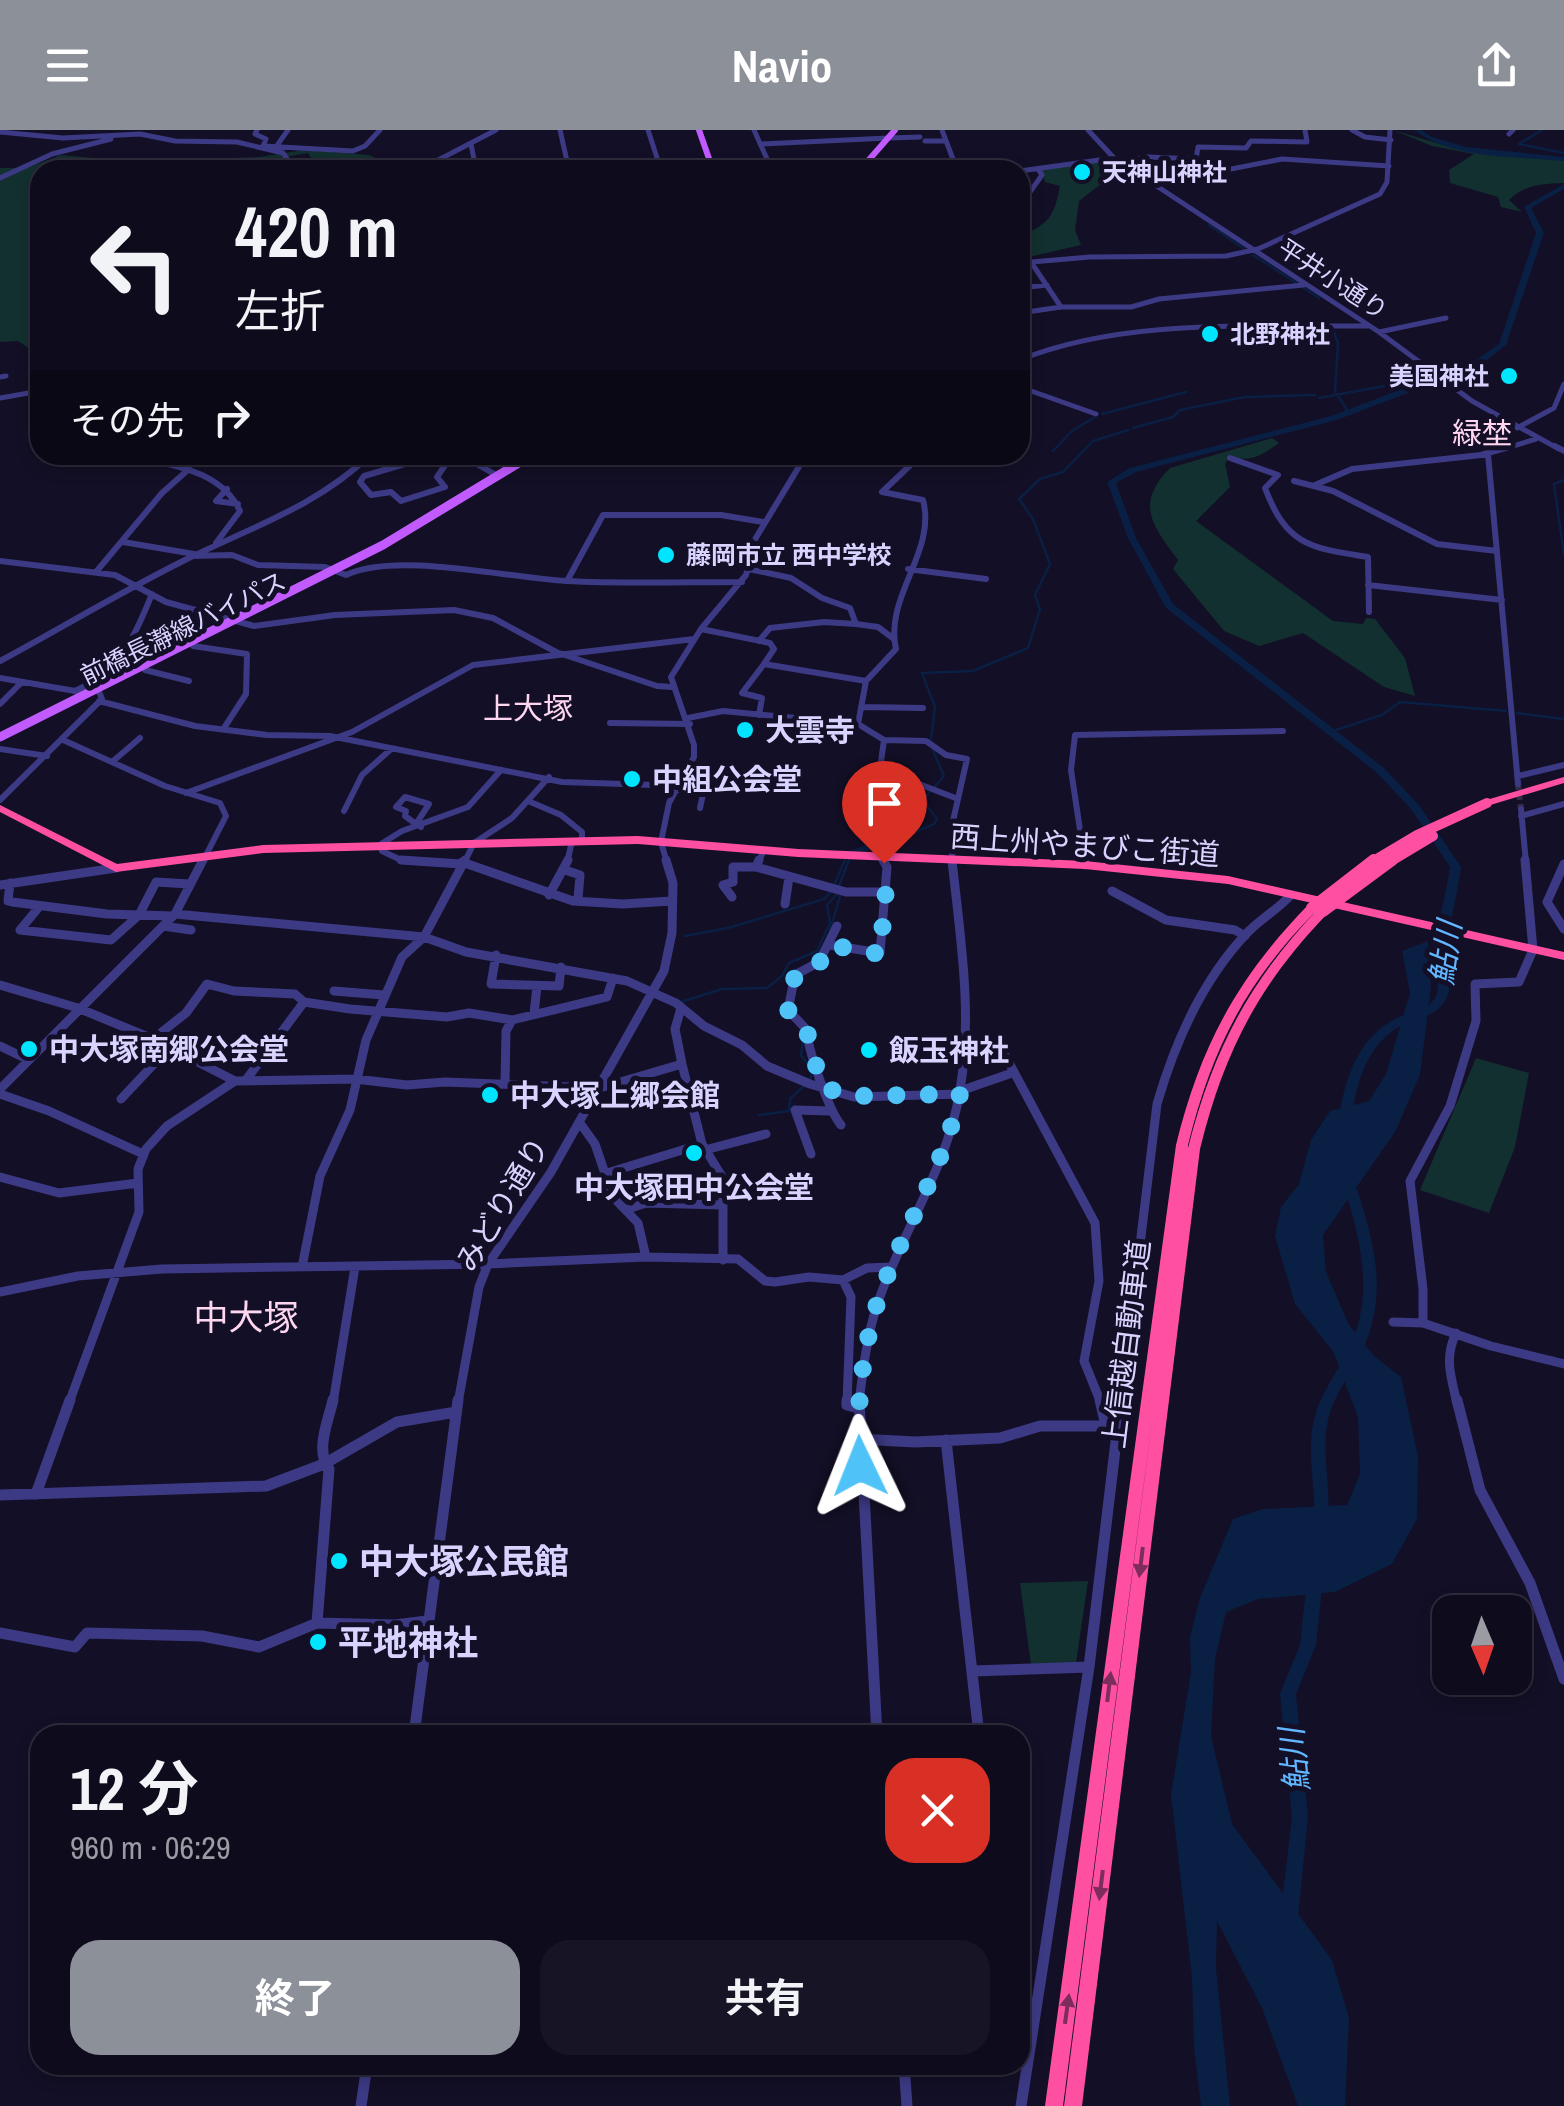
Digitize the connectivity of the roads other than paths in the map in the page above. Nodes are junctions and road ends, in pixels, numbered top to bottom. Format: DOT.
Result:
graph roads {
  1 [pos="131,130"];
  2 [pos="256,130"];
  3 [pos="288,130"];
  4 [pos="380,130"];
  5 [pos="496,130"];
  6 [pos="560,130"];
  7 [pos="648,130"];
  8 [pos="699,130"];
  9 [pos="754,130"];
  10 [pos="896,130"];
  11 [pos="942,130"];
  12 [pos="1088,130"];
  13 [pos="1304,130"];
  14 [pos="1352,130"];
  15 [pos="1390,130"];
  16 [pos="0,132"];
  17 [pos="103,132"];
  18 [pos="122,134"];
  19 [pos="888,138"];
  20 [pos="1391,140"];
  21 [pos="944,141"];
  22 [pos="278,144"];
  23 [pos="471,144"];
  24 [pos="760,144"];
  25 [pos="262,146"];
  26 [pos="39,160"];
  27 [pos="290,160"];
  28 [pos="432,160"];
  29 [pos="474,160"];
  30 [pos="567,160"];
  31 [pos="658,160"];
  32 [pos="710,160"];
  33 [pos="767,160"];
  34 [pos="869,160"];
  35 [pos="953,160"];
  36 [pos="1117,160"];
  37 [pos="30,164"];
  38 [pos="1388,166"];
  39 [pos="1038,169"];
  40 [pos="1030,170"];
  41 [pos="0,178"];
  42 [pos="1154,184"];
  43 [pos="1030,191"];
  44 [pos="1251,251"];
  45 [pos="1031,262"];
  46 [pos="1047,285"];
  47 [pos="1304,285"];
  48 [pos="1030,287"];
  49 [pos="1061,307"];
  50 [pos="1030,312"];
  51 [pos="1446,318"];
  52 [pos="1368,326"];
  53 [pos="1379,332"];
  54 [pos="1030,356"];
  55 [pos="1564,384"];
  56 [pos="1030,391"];
  57 [pos="30,394"];
  58 [pos="0,398"];
  59 [pos="1560,399"];
  60 [pos="1096,414"];
  61 [pos="1518,428"];
  62 [pos="1537,439"];
  63 [pos="1564,451"];
  64 [pos="1488,454"];
  65 [pos="1230,458"];
  66 [pos="171,465"];
  67 [pos="360,465"];
  68 [pos="405,465"];
  69 [pos="445,465"];
  70 [pos="479,465"];
  71 [pos="516,465"];
  72 [pos="803,465"];
  73 [pos="911,465"];
  74 [pos="189,470"];
  75 [pos="498,476"];
  76 [pos="349,477"];
  77 [pos="362,478"];
  78 [pos="1294,481"];
  79 [pos="1315,485"];
  80 [pos="227,489"];
  81 [pos="238,504"];
  82 [pos="763,522"];
  83 [pos="123,542"];
  84 [pos="212,547"];
  85 [pos="1497,551"];
  86 [pos="194,555"];
  87 [pos="0,562"];
  88 [pos="908,569"];
  89 [pos="96,572"];
  90 [pos="335,572"];
  91 [pos="746,576"];
  92 [pos="986,579"];
  93 [pos="567,581"];
  94 [pos="136,584"];
  95 [pos="1368,585"];
  96 [pos="152,594"];
  97 [pos="1502,600"];
  98 [pos="1369,612"];
  99 [pos="237,622"];
  100 [pos="856,624"];
  101 [pos="701,630"];
  102 [pos="694,639"];
  103 [pos="894,640"];
  104 [pos="759,641"];
  105 [pos="193,646"];
  106 [pos="599,648"];
  107 [pos="556,652"];
  108 [pos="0,661"];
  109 [pos="592,664"];
  110 [pos="764,664"];
  111 [pos="145,670"];
  112 [pos="0,678"];
  113 [pos="188,681"];
  114 [pos="866,681"];
  115 [pos="22,682"];
  116 [pos="672,687"];
  117 [pos="97,690"];
  118 [pos="916,692"];
  119 [pos="0,704"];
  120 [pos="863,707"];
  121 [pos="759,715"];
  122 [pos="689,721"];
  123 [pos="610,723"];
  124 [pos="858,724"];
  125 [pos="224,728"];
  126 [pos="1283,731"];
  127 [pos="0,736"];
  128 [pos="140,738"];
  129 [pos="338,738"];
  130 [pos="63,740"];
  131 [pos="884,740"];
  132 [pos="0,747"];
  133 [pos="390,750"];
  134 [pos="47,756"];
  135 [pos="112,762"];
  136 [pos="1564,765"];
  137 [pos="502,770"];
  138 [pos="549,778"];
  139 [pos="1564,784"];
  140 [pos="675,789"];
  141 [pos="184,794"];
  142 [pos="958,798"];
  143 [pos="0,800"];
  144 [pos="528,802"];
  145 [pos="1564,804"];
  146 [pos="0,808"];
  147 [pos="700,808"];
  148 [pos="344,811"];
  149 [pos="1521,812"];
  150 [pos="577,841"];
  151 [pos="661,842"];
  152 [pos="474,843"];
  153 [pos="381,846"];
  154 [pos="764,850"];
  155 [pos="205,855"];
  156 [pos="881,858"];
  157 [pos="951,860"];
  158 [pos="462,863"];
  159 [pos="1564,864"];
  160 [pos="1085,865"];
  161 [pos="756,867"];
  162 [pos="116,868"];
  163 [pos="565,870"];
  164 [pos="789,877"];
  165 [pos="5,884"];
  166 [pos="189,884"];
  167 [pos="885,892"];
  168 [pos="1112,892"];
  169 [pos="1292,894"];
  170 [pos="1551,894"];
  171 [pos="549,895"];
  172 [pos="1564,895"];
  173 [pos="732,897"];
  174 [pos="578,900"];
  175 [pos="672,901"];
  176 [pos="8,902"];
  177 [pos="785,904"];
  178 [pos="39,907"];
  179 [pos="1317,909"];
  180 [pos="0,911"];
  181 [pos="139,915"];
  182 [pos="174,915"];
  183 [pos="163,926"];
  184 [pos="837,926"];
  185 [pos="1564,929"];
  186 [pos="191,930"];
  187 [pos="1245,936"];
  188 [pos="424,937"];
  189 [pos="830,945"];
  190 [pos="1533,950"];
  191 [pos="496,955"];
  192 [pos="1564,956"];
  193 [pos="560,967"];
  194 [pos="613,978"];
  195 [pos="0,986"];
  196 [pos="537,986"];
  197 [pos="554,986"];
  198 [pos="334,991"];
  199 [pos="653,993"];
  200 [pos="384,995"];
  201 [pos="304,1002"];
  202 [pos="78,1008"];
  203 [pos="682,1008"];
  204 [pos="554,1009"];
  205 [pos="377,1010"];
  206 [pos="534,1014"];
  207 [pos="512,1020"];
  208 [pos="153,1039"];
  209 [pos="0,1046"];
  210 [pos="966,1046"];
  211 [pos="168,1048"];
  212 [pos="29,1060"];
  213 [pos="682,1064"];
  214 [pos="1012,1073"];
  215 [pos="355,1079"];
  216 [pos="240,1080"];
  217 [pos="505,1083"];
  218 [pos="600,1088"];
  219 [pos="824,1088"];
  220 [pos="0,1092"];
  221 [pos="960,1093"];
  222 [pos="122,1099"];
  223 [pos="829,1111"];
  224 [pos="580,1123"];
  225 [pos="841,1125"];
  226 [pos="766,1134"];
  227 [pos="704,1147"];
  228 [pos="143,1154"];
  229 [pos="811,1154"];
  230 [pos="608,1173"];
  231 [pos="0,1177"];
  232 [pos="138,1183"];
  233 [pos="722,1205"];
  234 [pos="628,1208"];
  235 [pos="646,1257"];
  236 [pos="724,1260"];
  237 [pos="488,1264"];
  238 [pos="355,1267"];
  239 [pos="892,1267"];
  240 [pos="302,1268"];
  241 [pos="116,1274"];
  242 [pos="843,1280"];
  243 [pos="0,1292"];
  244 [pos="1394,1322"];
  245 [pos="1423,1323"];
  246 [pos="1456,1333"];
  247 [pos="1564,1364"];
  248 [pos="858,1408"];
  249 [pos="456,1412"];
  250 [pos="1112,1426"];
  251 [pos="858,1439"];
  252 [pos="946,1440"];
  253 [pos="324,1464"];
  254 [pos="36,1494"];
  255 [pos="0,1495"];
  256 [pos="427,1621"];
  257 [pos="317,1623"];
  258 [pos="0,1634"];
  259 [pos="1088,1668"];
  260 [pos="972,1672"];
  261 [pos="1564,1678"];
  262 [pos="415,1725"];
  263 [pos="876,1725"];
  264 [pos="978,1725"];
  265 [pos="1030,2047"];
  266 [pos="366,2075"];
  267 [pos="905,2075"];
  268 [pos="1026,2075"];
  269 [pos="361,2106"];
  270 [pos="907,2106"];
  271 [pos="1021,2106"];
  272 [pos="1054,2106"];
  273 [pos="1073,2106"];
  1 -- 18 [label="street"];
  2 -- 25 [label="street"];
  3 -- 22 [label="street"];
  4 -- 22 [label="street"];
  5 -- 23 [label="street"];
  6 -- 30 [label="street"];
  7 -- 31 [label="street"];
  8 -- 32 [label="main road"];
  9 -- 24 [label="street"];
  10 -- 19 [label="main road"];
  11 -- 21 [label="street"];
  12 -- 36 [label="street, 平井小通り"];
  13 -- 36 [label="street"];
  14 -- 20 [label="street"];
  15 -- 20 [label="street"];
  16 -- 17 [label="street"];
  17 -- 18 [label="street"];
  18 -- 25 [label="street"];
  18 -- 26 [label="street"];
  19 -- 21 [label="street"];
  19 -- 24 [label="street"];
  19 -- 34 [label="main road"];
  20 -- 38 [label="street"];
  21 -- 35 [label="street"];
  22 -- 25 [label="street"];
  23 -- 28 [label="street"];
  23 -- 29 [label="street"];
  24 -- 33 [label="street"];
  25 -- 27 [label="street"];
  36 -- 39 [label="street"];
  36 -- 42 [label="street, 平井小通り"];
  37 -- 41 [label="street"];
  38 -- 42 [label="street"];
  38 -- 44 [label="street"];
  39 -- 40 [label="street"];
  39 -- 43 [label="street"];
  42 -- 44 [label="street, 平井小通り"];
  44 -- 45 [label="street"];
  44 -- 47 [label="street, 平井小通り"];
  45 -- 46 [label="street"];
  46 -- 48 [label="street"];
  46 -- 49 [label="street"];
  47 -- 49 [label="street"];
  47 -- 52 [label="street, 平井小通り"];
  49 -- 50 [label="street"];
  51 -- 53 [label="street"];
  52 -- 53 [label="street, 平井小通り"];
  52 -- 54 [label="street"];
  53 -- 61 [label="street, 平井小通り"];
  55 -- 59 [label="street"];
  56 -- 60 [label="street"];
  57 -- 58 [label="street"];
  59 -- 61 [label="street"];
  61 -- 62 [label="street, 平井小通り"];
  62 -- 63 [label="street, 平井小通り"];
  62 -- 64 [label="street"];
  64 -- 79 [label="street"];
  64 -- 85 [label="street"];
  65 -- 95 [label="street"];
  66 -- 74 [label="street"];
  67 -- 76 [label="street"];
  68 -- 77 [label="street"];
  69 -- 77 [label="street"];
  70 -- 75 [label="street"];
  71 -- 75 [label="main road, 前橋長瀞線バイパス"];
  72 -- 82 [label="street"];
  73 -- 88 [label="street"];
  74 -- 80 [label="street"];
  74 -- 83 [label="street"];
  75 -- 90 [label="main road, 前橋長瀞線バイパス"];
  76 -- 77 [label="street"];
  76 -- 84 [label="street"];
  78 -- 79 [label="street"];
  79 -- 85 [label="street"];
  80 -- 81 [label="street"];
  80 -- 81 [label="street"];
  81 -- 84 [label="street"];
  82 -- 91 [label="street"];
  82 -- 93 [label="street"];
  83 -- 86 [label="street"];
  83 -- 89 [label="street"];
  84 -- 86 [label="street"];
  85 -- 97 [label="street"];
  86 -- 90 [label="street"];
  86 -- 94 [label="street"];
  87 -- 89 [label="street"];
  88 -- 92 [label="street"];
  88 -- 103 [label="street"];
  89 -- 94 [label="street"];
  90 -- 93 [label="street"];
  90 -- 99 [label="main road, 前橋長瀞線バイパス"];
  91 -- 93 [label="street"];
  91 -- 100 [label="street"];
  91 -- 101 [label="street"];
  94 -- 96 [label="street"];
  94 -- 108 [label="street"];
  95 -- 97 [label="street"];
  95 -- 98 [label="street"];
  96 -- 99 [label="street"];
  96 -- 117 [label="street"];
  97 -- 136 [label="street"];
  99 -- 105 [label="main road, 前橋長瀞線バイパス"];
  99 -- 107 [label="street"];
  99 -- 117 [label="main road, 前橋長瀞線バイパス"];
  100 -- 103 [label="street"];
  100 -- 104 [label="street"];
  101 -- 102 [label="street"];
  101 -- 104 [label="street"];
  102 -- 106 [label="street"];
  102 -- 116 [label="street"];
  103 -- 114 [label="street"];
  104 -- 110 [label="street"];
  105 -- 111 [label="main road, 前橋長瀞線バイパス"];
  105 -- 125 [label="street"];
  106 -- 107 [label="street"];
  106 -- 109 [label="street"];
  107 -- 109 [label="street"];
  107 -- 129 [label="street"];
  109 -- 116 [label="street"];
  110 -- 114 [label="street"];
  110 -- 121 [label="street"];
  111 -- 113 [label="street"];
  111 -- 117 [label="main road, 前橋長瀞線バイパス"];
  112 -- 115 [label="street"];
  114 -- 120 [label="street"];
  115 -- 117 [label="street"];
  115 -- 119 [label="street"];
  116 -- 122 [label="street"];
  117 -- 125 [label="street"];
  117 -- 127 [label="main road, 前橋長瀞線バイパス"];
  117 -- 130 [label="street"];
  117 -- 132 [label="main road, 前橋長瀞線バイパス"];
  118 -- 120 [label="street"];
  120 -- 124 [label="street"];
  121 -- 122 [label="street"];
  121 -- 124 [label="street"];
  122 -- 123 [label="street"];
  122 -- 140 [label="street"];
  124 -- 131 [label="street"];
  125 -- 129 [label="street"];
  126 -- 160 [label="street"];
  128 -- 135 [label="street"];
  129 -- 133 [label="street"];
  129 -- 141 [label="street"];
  130 -- 134 [label="street"];
  130 -- 135 [label="street"];
  131 -- 142 [label="street"];
  131 -- 142 [label="street"];
  132 -- 134 [label="street"];
  133 -- 137 [label="street"];
  133 -- 148 [label="street"];
  134 -- 143 [label="street"];
  135 -- 141 [label="street"];
  137 -- 138 [label="street"];
  137 -- 153 [label="street"];
  138 -- 140 [label="street"];
  138 -- 144 [label="street"];
  139 -- 179 [label="highway, 上信越自動車道, bridge"];
  140 -- 147 [label="street"];
  140 -- 151 [label="street"];
  141 -- 155 [label="street"];
  142 -- 157 [label="street"];
  144 -- 150 [label="street"];
  144 -- 152 [label="street"];
  145 -- 149 [label="street"];
  146 -- 162 [label="highway"];
  149 -- 190 [label="street"];
  150 -- 151 [label="highway, 西上州やまびこ街道"];
  150 -- 152 [label="highway, 西上州やまびこ街道"];
  150 -- 163 [label="street"];
  151 -- 154 [label="highway, 西上州やまびこ街道"];
  151 -- 175 [label="street, みどり通り"];
  152 -- 153 [label="highway, 西上州やまびこ街道"];
  152 -- 158 [label="street"];
  153 -- 155 [label="highway, 西上州やまびこ街道"];
  153 -- 158 [label="street"];
  154 -- 156 [label="highway, 西上州やまびこ街道"];
  154 -- 161 [label="street"];
  155 -- 162 [label="highway, 西上州やまびこ街道"];
  155 -- 166 [label="street"];
  156 -- 157 [label="highway, 西上州やまびこ街道"];
  156 -- 167 [label="street"];
  157 -- 160 [label="highway, 西上州やまびこ街道"];
  157 -- 210 [label="street"];
  158 -- 171 [label="street"];
  158 -- 188 [label="street"];
  159 -- 170 [label="street"];
  160 -- 169 [label="highway, 西上州やまびこ街道"];
  161 -- 164 [label="street"];
  161 -- 173 [label="street"];
  162 -- 165 [label="street"];
  163 -- 171 [label="street"];
  163 -- 174 [label="street"];
  164 -- 167 [label="street"];
  164 -- 177 [label="street"];
  165 -- 176 [label="street"];
  166 -- 181 [label="street"];
  166 -- 182 [label="street"];
  167 -- 189 [label="street"];
  168 -- 187 [label="street"];
  169 -- 187 [label="street"];
  169 -- 190 [label="highway, 西上州やまびこ街道"];
  170 -- 172 [label="street"];
  170 -- 185 [label="street"];
  171 -- 174 [label="street"];
  174 -- 175 [label="street"];
  175 -- 199 [label="street, みどり通り"];
  176 -- 178 [label="street"];
  176 -- 180 [label="street"];
  178 -- 181 [label="street"];
  178 -- 181 [label="street"];
  272 -- 179 [label="highway, 上信越自動車道, one-way"];
  179 -- 273 [label="highway, 上信越自動車道, one-way"];
  181 -- 182 [label="street"];
  182 -- 183 [label="street"];
  182 -- 188 [label="street"];
  183 -- 186 [label="street"];
  183 -- 202 [label="street"];
  184 -- 189 [label="street"];
  187 -- 250 [label="street"];
  188 -- 191 [label="street"];
  188 -- 200 [label="street"];
  189 -- 219 [label="street"];
  190 -- 192 [label="highway, 西上州やまびこ街道"];
  190 -- 245 [label="street"];
  191 -- 193 [label="street"];
  191 -- 196 [label="street"];
  193 -- 194 [label="street"];
  193 -- 197 [label="street"];
  194 -- 199 [label="street"];
  194 -- 204 [label="street"];
  195 -- 202 [label="street"];
  196 -- 197 [label="street"];
  196 -- 206 [label="street"];
  197 -- 204 [label="street"];
  198 -- 200 [label="street"];
  199 -- 203 [label="street"];
  199 -- 218 [label="street, みどり通り"];
  200 -- 205 [label="street"];
  201 -- 205 [label="street"];
  201 -- 208 [label="street"];
  201 -- 216 [label="street"];
  202 -- 208 [label="street"];
  202 -- 212 [label="street"];
  203 -- 213 [label="street"];
  203 -- 219 [label="street"];
  204 -- 206 [label="street"];
  205 -- 207 [label="street"];
  205 -- 215 [label="street"];
  206 -- 207 [label="street"];
  207 -- 217 [label="street"];
  208 -- 211 [label="street"];
  209 -- 212 [label="street"];
  210 -- 214 [label="street"];
  210 -- 221 [label="street"];
  211 -- 216 [label="street"];
  211 -- 222 [label="street"];
  212 -- 220 [label="street"];
  213 -- 218 [label="street"];
  213 -- 227 [label="street"];
  214 -- 221 [label="street"];
  214 -- 250 [label="street"];
  215 -- 216 [label="street"];
  215 -- 217 [label="street"];
  215 -- 240 [label="street"];
  216 -- 228 [label="street"];
  217 -- 218 [label="street"];
  218 -- 224 [label="street, みどり通り"];
  219 -- 221 [label="street"];
  219 -- 223 [label="street"];
  220 -- 228 [label="street"];
  221 -- 239 [label="street"];
  223 -- 225 [label="street"];
  223 -- 229 [label="street"];
  224 -- 230 [label="street"];
  224 -- 237 [label="street, みどり通り"];
  226 -- 227 [label="street"];
  227 -- 230 [label="street"];
  227 -- 233 [label="street"];
  228 -- 232 [label="street"];
  230 -- 234 [label="street"];
  231 -- 232 [label="street"];
  232 -- 241 [label="street"];
  233 -- 234 [label="street"];
  233 -- 236 [label="street"];
  234 -- 235 [label="street"];
  235 -- 236 [label="street"];
  235 -- 237 [label="street"];
  236 -- 242 [label="street"];
  237 -- 238 [label="street"];
  237 -- 249 [label="street, みどり通り"];
  238 -- 240 [label="street"];
  238 -- 253 [label="street"];
  239 -- 242 [label="street"];
  239 -- 248 [label="street"];
  240 -- 241 [label="street"];
  241 -- 243 [label="street"];
  241 -- 254 [label="street"];
  242 -- 248 [label="street"];
  244 -- 245 [label="street"];
  245 -- 246 [label="street"];
  246 -- 247 [label="street"];
  246 -- 261 [label="street"];
  248 -- 251 [label="street"];
  249 -- 253 [label="street"];
  249 -- 256 [label="street, みどり通り"];
  250 -- 252 [label="street"];
  250 -- 259 [label="street"];
  251 -- 252 [label="street"];
  251 -- 263 [label="street"];
  252 -- 260 [label="street"];
  253 -- 254 [label="street"];
  253 -- 257 [label="street"];
  254 -- 255 [label="street"];
  256 -- 257 [label="street"];
  256 -- 262 [label="street, みどり通り"];
  257 -- 258 [label="street"];
  259 -- 260 [label="street"];
  259 -- 265 [label="street"];
  260 -- 264 [label="street"];
  266 -- 269 [label="street"];
  267 -- 270 [label="street"];
  268 -- 271 [label="street"];
}
